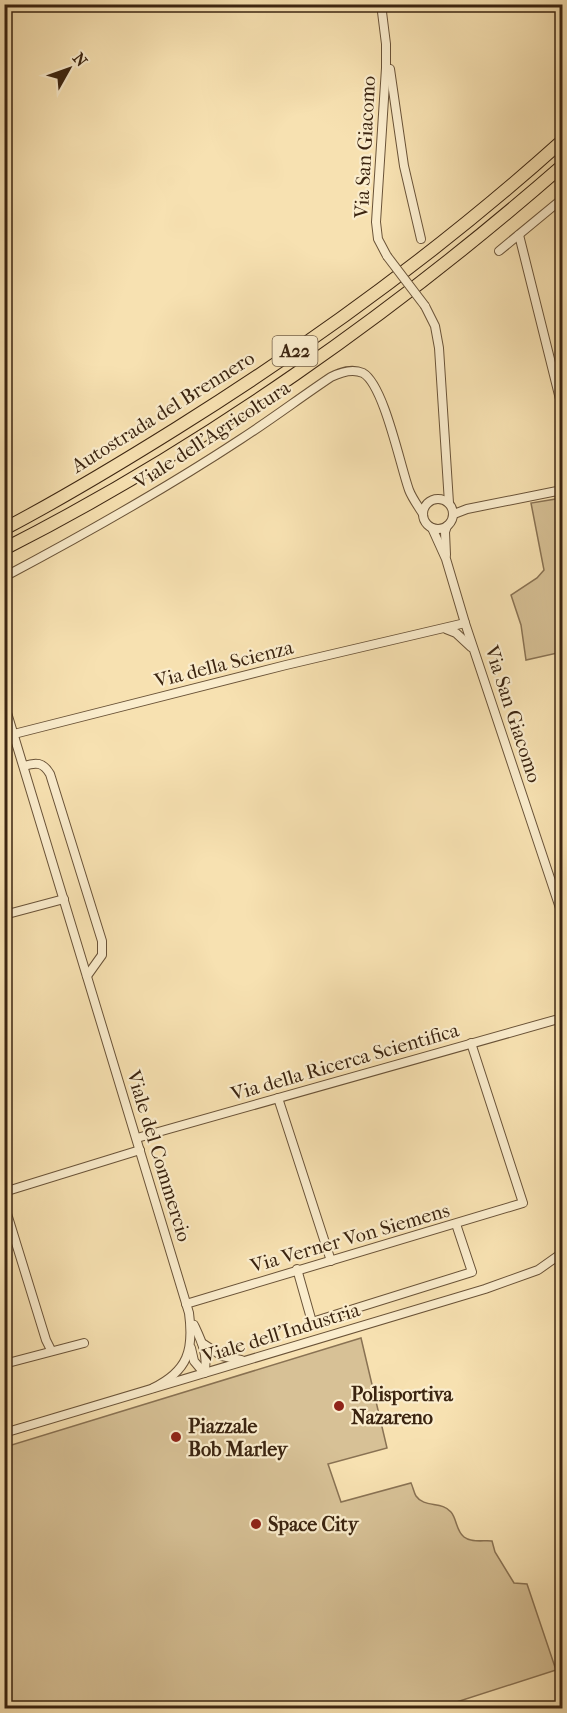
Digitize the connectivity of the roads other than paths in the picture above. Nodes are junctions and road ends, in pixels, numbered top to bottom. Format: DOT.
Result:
graph roads {
  1 [pos="381,4"];
  2 [pos="386,44"];
  3 [pos="562,141"];
  4 [pos="562,166"];
  5 [pos="562,199"];
  6 [pos="519,235"];
  7 [pos="421,239"];
  8 [pos="499,251"];
  9 [pos="562,407"];
  10 [pos="408,485"];
  11 [pos="448,485"];
  12 [pos="562,490"];
  13 [pos="434,499"];
  14 [pos="451,507"];
  15 [pos="423,514"];
  16 [pos="447,526"];
  17 [pos="432,528"];
  18 [pos="4,529"];
  19 [pos="4,549"];
  20 [pos="446,559"];
  21 [pos="4,577"];
  22 [pos="465,623"];
  23 [pos="442,628"];
  24 [pos="474,650"];
  25 [pos="4,703"];
  26 [pos="14,734"];
  27 [pos="24,766"];
  28 [pos="64,899"];
  29 [pos="562,914"];
  30 [pos="4,915"];
  31 [pos="87,976"];
  32 [pos="562,1018"];
  33 [pos="471,1043"];
  34 [pos="278,1098"];
  35 [pos="136,1138"];
  36 [pos="140,1150"];
  37 [pos="4,1192"];
  38 [pos="4,1204"];
  39 [pos="456,1224"];
  40 [pos="562,1253"];
  41 [pos="331,1262"];
  42 [pos="297,1269"];
  43 [pos="186,1304"];
  44 [pos="189,1313"];
  45 [pos="84,1343"];
  46 [pos="202,1343"];
  47 [pos="191,1348"];
  48 [pos="51,1350"];
  49 [pos="245,1360"];
  50 [pos="4,1364"];
  51 [pos="204,1373"];
  52 [pos="153,1389"];
  53 [pos="4,1433"];
  1 -- 2 [label="street, Via San Giacomo"];
  2 -- 7 [label="street, Via San Giacomo"];
  2 -- 11 [label="street, Via San Giacomo, bridge"];
  3 -- 18 [label="highway, Autostrada del Brennero / A22"];
  4 -- 19 [label="highway, Autostrada del Brennero / A22"];
  5 -- 6 [label="street"];
  6 -- 8 [label="street"];
  6 -- 9 [label="street"];
  10 -- 13 [label="street"];
  10 -- 15 [label="street, Viale dell'Agricoltura"];
  10 -- 21 [label="street, Viale dell'Agricoltura"];
  11 -- 13 [label="street"];
  11 -- 14 [label="street, Via San Giacomo"];
  12 -- 14 [label="street"];
  13 -- 14 [label="street"];
  13 -- 15 [label="street"];
  14 -- 16 [label="street"];
  15 -- 17 [label="street"];
  16 -- 17 [label="street"];
  16 -- 20 [label="street, Via San Giacomo"];
  17 -- 20 [label="street, Via San Giacomo"];
  20 -- 22 [label="street, Via San Giacomo"];
  22 -- 23 [label="street, Via della Scienza"];
  22 -- 24 [label="street, Via San Giacomo"];
  23 -- 24 [label="street"];
  23 -- 26 [label="street, Via della Scienza"];
  24 -- 29 [label="street, Via San Giacomo"];
  25 -- 26 [label="street, Viale del Commercio"];
  26 -- 27 [label="street, Viale del Commercio"];
  27 -- 28 [label="street, Viale del Commercio"];
  27 -- 31 [label="street"];
  28 -- 30 [label="street"];
  28 -- 31 [label="street, Viale del Commercio"];
  31 -- 35 [label="street, Viale del Commercio"];
  32 -- 33 [label="street, Via della Ricerca Scientifica"];
  33 -- 34 [label="street, Via della Ricerca Scientifica"];
  33 -- 39 [label="street, Via Verner Von Siemens"];
  34 -- 35 [label="street, Via della Ricerca Scientifica"];
  34 -- 41 [label="street"];
  35 -- 36 [label="street, Viale del Commercio"];
  36 -- 37 [label="street"];
  36 -- 43 [label="street, Viale del Commercio"];
  38 -- 48 [label="street"];
  39 -- 41 [label="street, Via Verner Von Siemens"];
  39 -- 42 [label="street"];
  40 -- 49 [label="street, Viale dell'Industria"];
  41 -- 42 [label="street, Via Verner Von Siemens"];
  42 -- 43 [label="street, Via Verner Von Siemens"];
  43 -- 44 [label="street, Viale del Commercio"];
  44 -- 46 [label="street"];
  44 -- 47 [label="street, Viale del Commercio"];
  45 -- 48 [label="street"];
  46 -- 49 [label="street"];
  46 -- 51 [label="street"];
  47 -- 51 [label="street"];
  47 -- 52 [label="street"];
  48 -- 50 [label="street"];
  49 -- 51 [label="street, Viale dell'Industria"];
  51 -- 52 [label="street, Viale dell'Industria"];
  52 -- 53 [label="street, Viale dell'Industria"];
}
